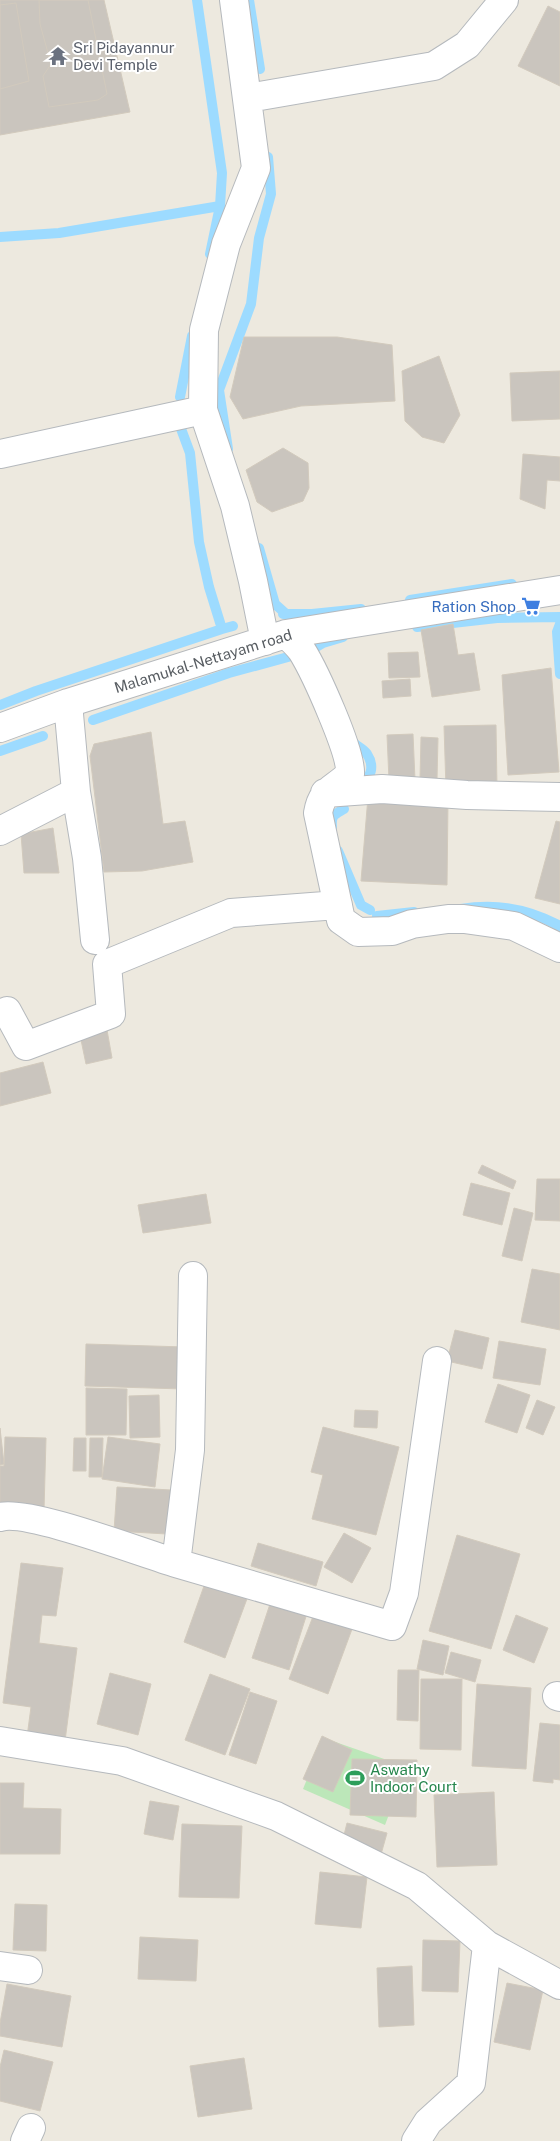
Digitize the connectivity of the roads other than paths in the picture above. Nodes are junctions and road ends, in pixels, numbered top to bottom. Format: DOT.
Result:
graph roads {
  1 [pos="234,0"];
  2 [pos="504,0"];
  3 [pos="248,98"];
  4 [pos="203,410"];
  5 [pos="0,454"];
  6 [pos="560,590"];
  7 [pos="276,637"];
  8 [pos="68,703"];
  9 [pos="0,728"];
  10 [pos="76,792"];
  11 [pos="325,793"];
  12 [pos="560,798"];
  13 [pos="0,831"];
  14 [pos="338,905"];
  15 [pos="95,940"];
  16 [pos="560,948"];
  17 [pos="7,1011"];
  18 [pos="194,1276"];
  19 [pos="437,1360"];
  20 [pos="0,1516"];
  21 [pos="176,1563"];
  22 [pos="0,1742"];
  23 [pos="487,1945"];
  24 [pos="0,1966"];
  25 [pos="28,1970"];
  26 [pos="560,1985"];
  27 [pos="416,2141"];
  1 -- 3 [label="street"];
  2 -- 3 [label="street"];
  3 -- 4 [label="street"];
  4 -- 5 [label="street"];
  4 -- 7 [label="street"];
  6 -- 7 [label="street, Malamukal-Nettayam road"];
  7 -- 8 [label="street, Malamukal-Nettayam road"];
  7 -- 11 [label="street"];
  8 -- 9 [label="street, Malamukal-Nettayam road"];
  8 -- 10 [label="street"];
  10 -- 13 [label="street"];
  10 -- 15 [label="street"];
  11 -- 12 [label="street"];
  11 -- 14 [label="street"];
  14 -- 16 [label="street"];
  14 -- 17 [label="street"];
  18 -- 21 [label="street"];
  19 -- 21 [label="street"];
  20 -- 21 [label="street"];
  22 -- 23 [label="street"];
  23 -- 26 [label="street"];
  23 -- 27 [label="street"];
  24 -- 25 [label="street"];
}
